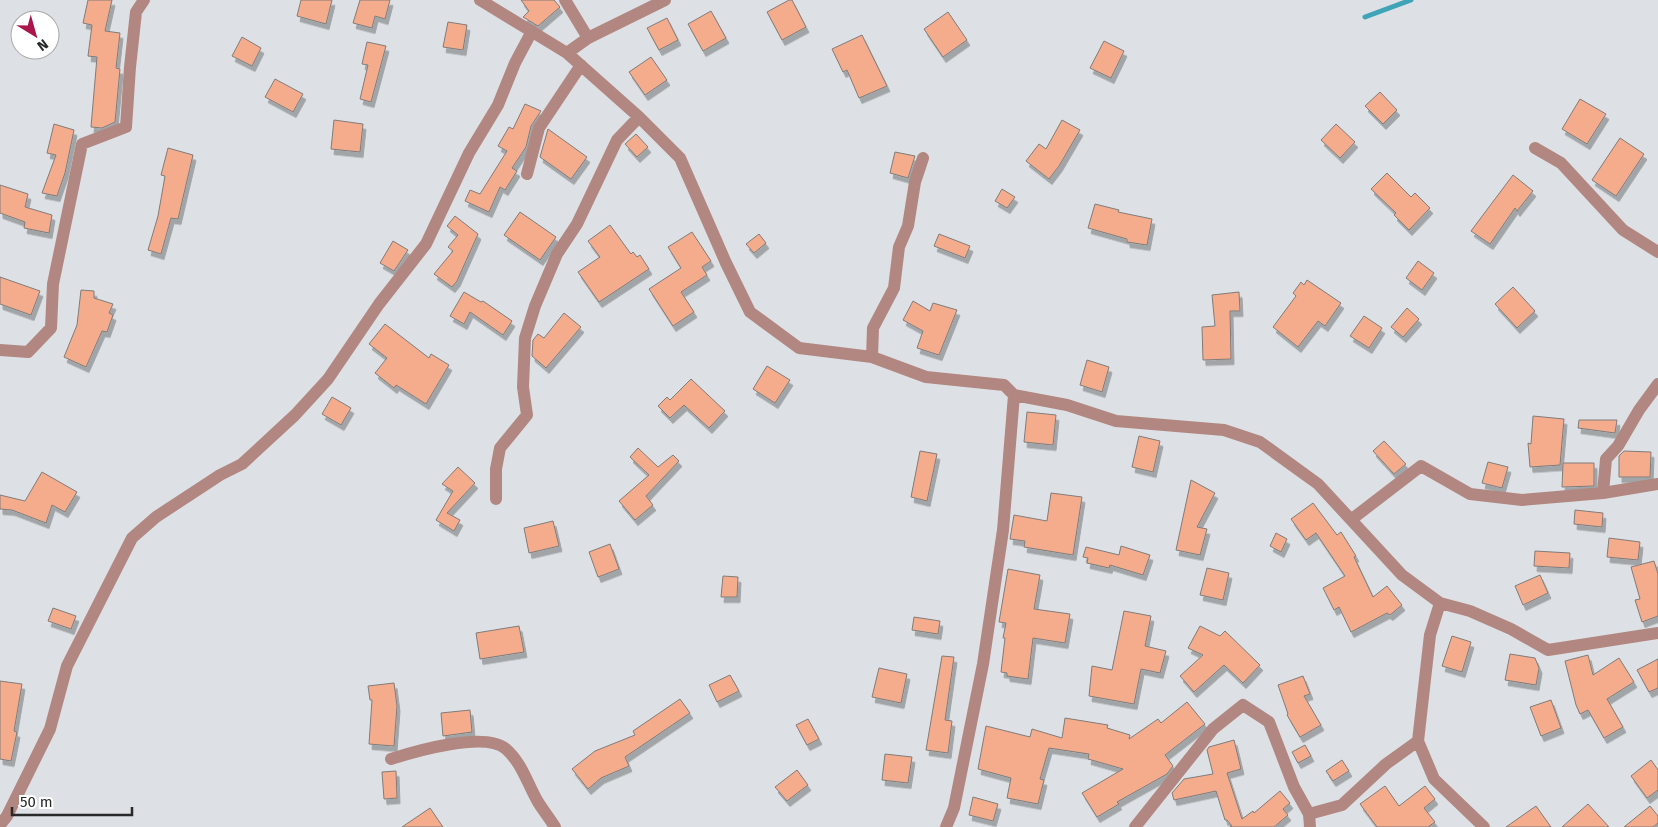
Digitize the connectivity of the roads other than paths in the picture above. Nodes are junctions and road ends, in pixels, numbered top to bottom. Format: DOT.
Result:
graph roads {
  1 [pos="144,0"];
  2 [pos="480,0"];
  3 [pos="565,0"];
  4 [pos="665,0"];
  5 [pos="532,31"];
  6 [pos="588,38"];
  7 [pos="567,53"];
  8 [pos="581,65"];
  9 [pos="639,117"];
  10 [pos="1535,148"];
  11 [pos="923,158"];
  12 [pos="527,174"];
  13 [pos="1658,252"];
  14 [pos="0,350"];
  15 [pos="872,356"];
  16 [pos="1658,384"];
  17 [pos="1014,395"];
  18 [pos="1658,484"];
  19 [pos="1603,493"];
  20 [pos="496,500"];
  21 [pos="1352,519"];
  22 [pos="1440,603"];
  23 [pos="1658,634"];
  24 [pos="1418,740"];
  25 [pos="391,759"];
  26 [pos="1309,821"];
  27 [pos="0,825"];
  28 [pos="555,827"];
  29 [pos="946,827"];
  30 [pos="1135,827"];
  31 [pos="1484,827"];
  1 -- 14 [label="street"];
  2 -- 5 [label="street"];
  3 -- 6 [label="street"];
  4 -- 6 [label="street"];
  5 -- 7 [label="street"];
  5 -- 27 [label="street"];
  6 -- 7 [label="street"];
  7 -- 8 [label="street"];
  8 -- 9 [label="street"];
  8 -- 12 [label="street"];
  9 -- 15 [label="street"];
  9 -- 20 [label="street"];
  10 -- 13 [label="street"];
  11 -- 15 [label="street"];
  15 -- 17 [label="street"];
  16 -- 19 [label="street"];
  17 -- 21 [label="street"];
  17 -- 29 [label="street"];
  18 -- 19 [label="street"];
  19 -- 21 [label="street"];
  21 -- 22 [label="street"];
  22 -- 23 [label="street"];
  22 -- 24 [label="street"];
  24 -- 26 [label="street"];
  24 -- 31 [label="street"];
  25 -- 28 [label="street"];
  26 -- 30 [label="street"];
}
